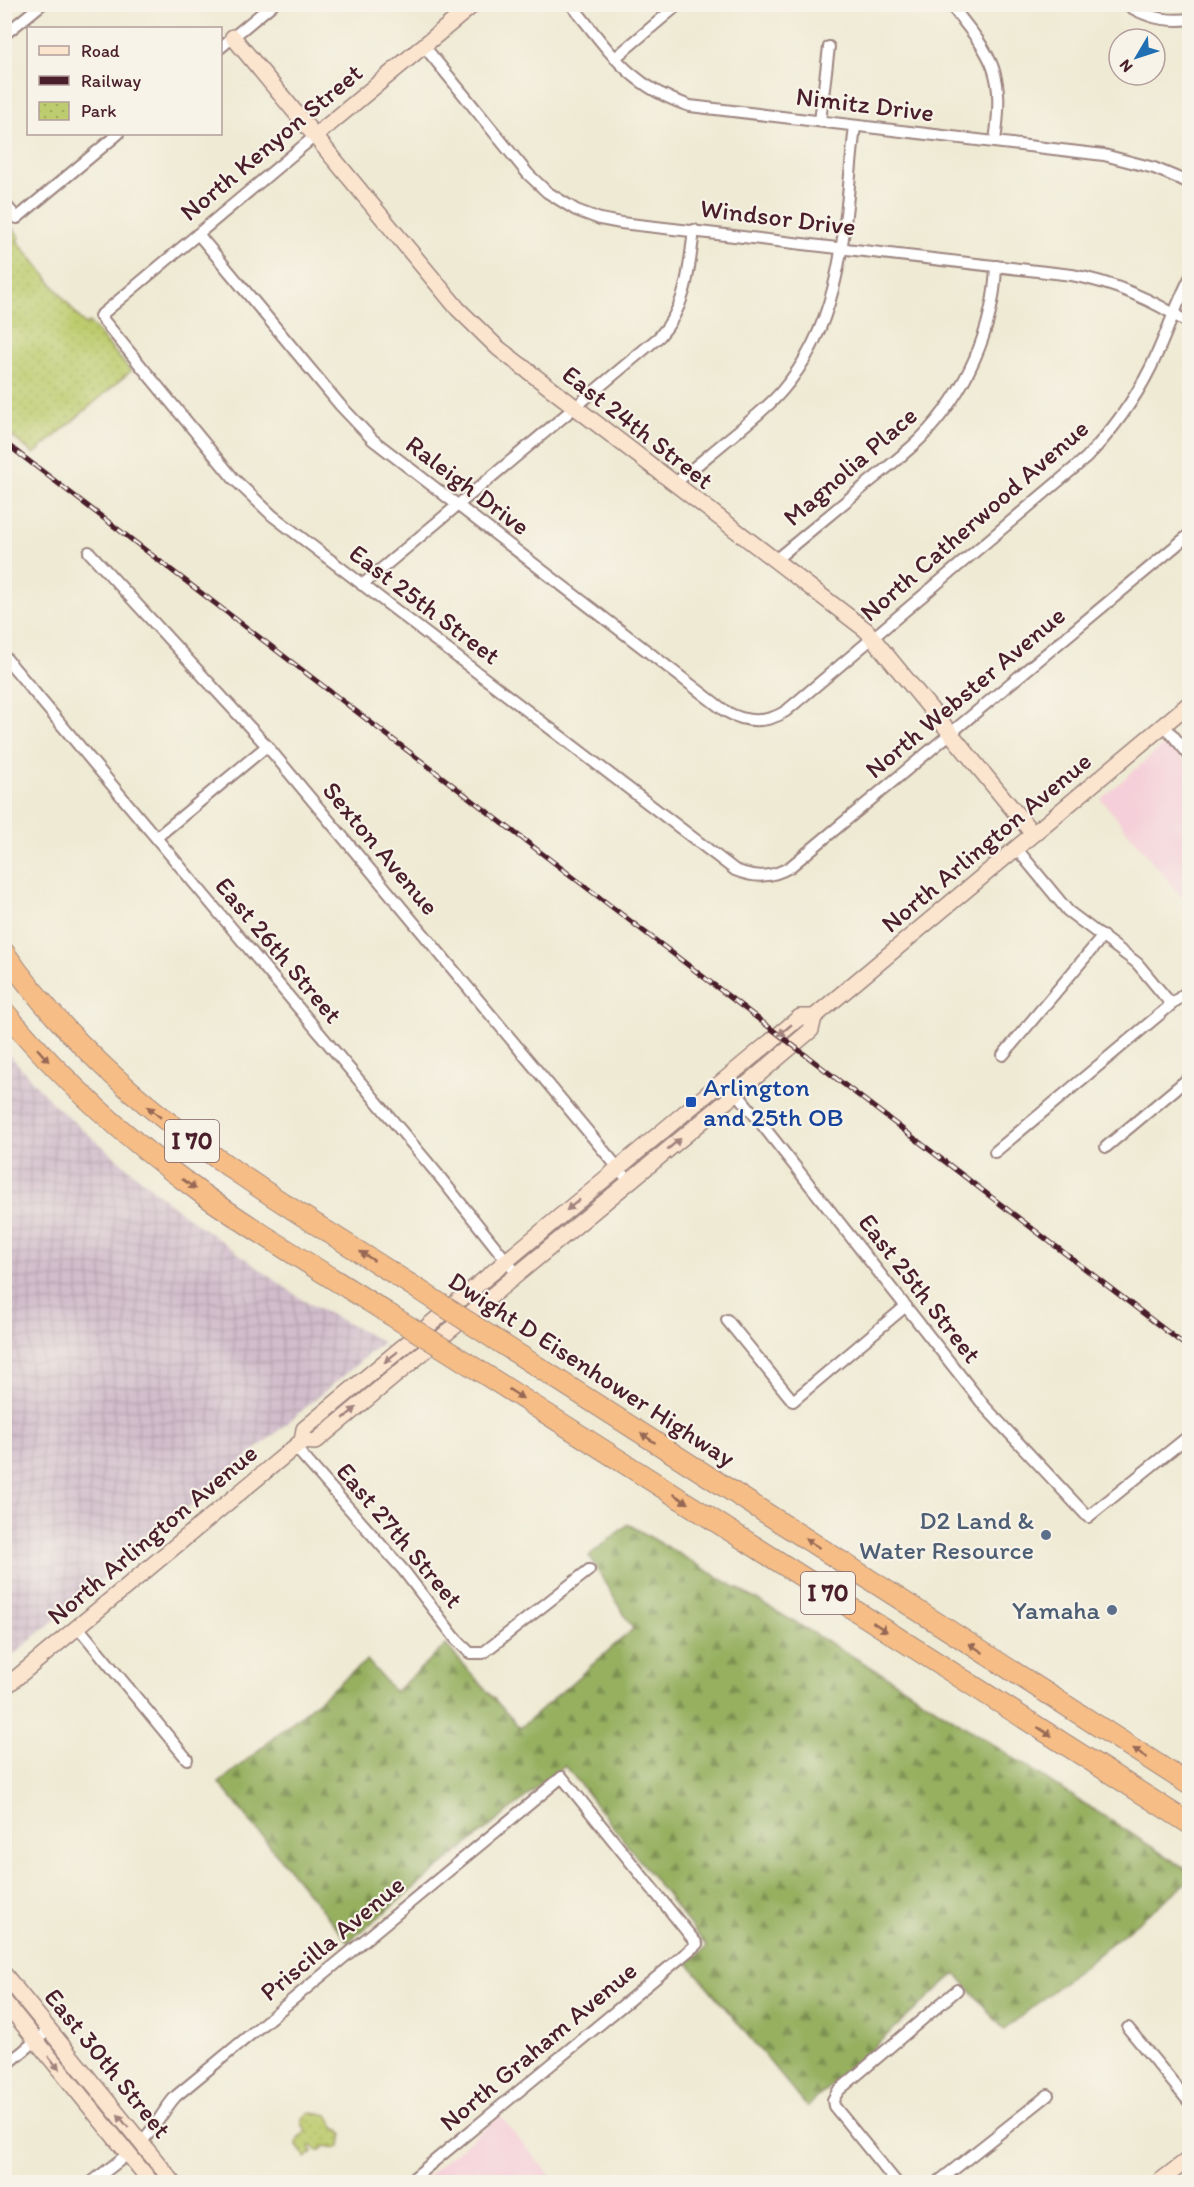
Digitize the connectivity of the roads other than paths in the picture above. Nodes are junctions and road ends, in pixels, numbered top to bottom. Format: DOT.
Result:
graph roads {
  1 [pos="42,4"];
  2 [pos="273,4"];
  3 [pos="474,4"];
  4 [pos="571,4"];
  5 [pos="679,4"];
  6 [pos="950,4"];
  7 [pos="1126,4"];
  8 [pos="1190,19"];
  9 [pos="4,35"];
  10 [pos="233,37"];
  11 [pos="222,46"];
  12 [pos="424,46"];
  13 [pos="829,47"];
  14 [pos="615,58"];
  15 [pos="820,121"];
  16 [pos="855,126"];
  17 [pos="117,135"];
  18 [pos="315,136"];
  19 [pos="995,141"];
  20 [pos="1190,183"];
  21 [pos="4,203"];
  22 [pos="694,230"];
  23 [pos="198,234"];
  24 [pos="841,247"];
  25 [pos="996,266"];
  26 [pos="1190,278"];
  27 [pos="1172,312"];
  28 [pos="100,316"];
  29 [pos="1190,324"];
  30 [pos="574,408"];
  31 [pos="674,484"];
  32 [pos="458,505"];
  33 [pos="1190,534"];
  34 [pos="89,552"];
  35 [pos="774,561"];
  36 [pos="362,585"];
  37 [pos="872,639"];
  38 [pos="4,656"];
  39 [pos="1190,704"];
  40 [pos="756,721"];
  41 [pos="1164,725"];
  42 [pos="951,733"];
  43 [pos="267,746"];
  44 [pos="1190,756"];
  45 [pos="1033,834"];
  46 [pos="157,837"];
  47 [pos="1016,848"];
  48 [pos="765,876"];
  49 [pos="1102,936"];
  50 [pos="4,952"];
  51 [pos="1190,989"];
  52 [pos="1171,1004"];
  53 [pos="4,1011"];
  54 [pos="814,1017"];
  55 [pos="1003,1055"];
  56 [pos="1190,1077"];
  57 [pos="726,1079"];
  58 [pos="737,1092"];
  59 [pos="1106,1147"];
  60 [pos="994,1152"];
  61 [pos="618,1168"];
  62 [pos="629,1181"];
  63 [pos="507,1260"];
  64 [pos="518,1274"];
  65 [pos="906,1306"];
  66 [pos="727,1320"];
  67 [pos="1190,1435"];
  68 [pos="299,1444"];
  69 [pos="589,1570"];
  70 [pos="78,1627"];
  71 [pos="4,1688"];
  72 [pos="187,1759"];
  73 [pos="562,1777"];
  74 [pos="1190,1785"];
  75 [pos="1190,1824"];
  76 [pos="4,1974"];
  77 [pos="957,1990"];
  78 [pos="4,2001"];
  79 [pos="1128,2028"];
  80 [pos="50,2029"];
  81 [pos="36,2041"];
  82 [pos="4,2067"];
  83 [pos="1048,2095"];
  84 [pos="1190,2103"];
  85 [pos="141,2142"];
  86 [pos="128,2154"];
  87 [pos="1190,2158"];
  88 [pos="92,2182"];
  89 [pos="151,2182"];
  90 [pos="173,2182"];
  91 [pos="409,2182"];
  92 [pos="896,2182"];
  93 [pos="938,2182"];
  94 [pos="1160,2182"];
  1 -- 9 [label="street"];
  2 -- 10 [label="street"];
  3 -- 12 [label="main road, North Kenyon Street"];
  4 -- 14 [label="street, Nimitz Drive"];
  5 -- 14 [label="street"];
  6 -- 19 [label="street"];
  7 -- 8 [label="street"];
  10 -- 11 [label="street"];
  10 -- 18 [label="main road, East 24th Street"];
  12 -- 18 [label="main road, North Kenyon Street"];
  12 -- 22 [label="street, Windsor Drive"];
  13 -- 15 [label="street"];
  14 -- 15 [label="street, Nimitz Drive"];
  15 -- 16 [label="street, Nimitz Drive"];
  16 -- 19 [label="street, Nimitz Drive"];
  16 -- 24 [label="street"];
  17 -- 21 [label="street"];
  18 -- 23 [label="street, North Kenyon Street"];
  18 -- 30 [label="main road, East 24th Street"];
  19 -- 20 [label="street, Nimitz Drive"];
  22 -- 24 [label="street, Windsor Drive"];
  22 -- 30 [label="street"];
  23 -- 28 [label="street, North Kenyon Street"];
  23 -- 32 [label="street, Raleigh Drive"];
  24 -- 25 [label="street, Windsor Drive"];
  24 -- 31 [label="street"];
  25 -- 27 [label="street, Windsor Drive"];
  25 -- 35 [label="street, Magnolia Place"];
  26 -- 27 [label="street, North Catherwood Avenue"];
  27 -- 29 [label="street, Windsor Drive"];
  27 -- 37 [label="street, North Catherwood Avenue"];
  28 -- 36 [label="street, East 25th Street"];
  30 -- 31 [label="main road, East 24th Street"];
  30 -- 32 [label="street"];
  31 -- 35 [label="main road, East 24th Street"];
  32 -- 36 [label="street"];
  32 -- 40 [label="street, Raleigh Drive"];
  33 -- 42 [label="street, North Webster Avenue"];
  34 -- 43 [label="street, Sexton Avenue"];
  35 -- 37 [label="main road, East 24th Street"];
  36 -- 48 [label="street, East 25th Street"];
  37 -- 40 [label="street, North Catherwood Avenue"];
  37 -- 42 [label="main road, East 24th Street"];
  38 -- 46 [label="street, East 26th Street"];
  39 -- 41 [label="main road, North Arlington Avenue"];
  41 -- 44 [label="street"];
  41 -- 45 [label="main road, North Arlington Avenue"];
  42 -- 45 [label="main road, East 24th Street"];
  42 -- 48 [label="street, North Webster Avenue"];
  43 -- 46 [label="street"];
  43 -- 61 [label="street, Sexton Avenue"];
  45 -- 47 [label="main road, North Arlington Avenue"];
  46 -- 63 [label="street, East 26th Street"];
  47 -- 49 [label="street"];
  47 -- 54 [label="main road, North Arlington Avenue"];
  49 -- 52 [label="street"];
  49 -- 55 [label="street"];
  74 -- 50 [label="highway, Dwight D Eisenhower Highway / I 70, one-way, bridge"];
  51 -- 52 [label="street"];
  52 -- 60 [label="street"];
  53 -- 75 [label="highway, I 70, one-way, bridge"];
  54 -- 57 [label="main road, North Arlington Avenue, one-way"];
  54 -- 58 [label="main road, North Arlington Avenue"];
  56 -- 59 [label="street"];
  57 -- 58 [label="street, East 25th Street"];
  57 -- 61 [label="main road, North Arlington Avenue"];
  62 -- 58 [label="main road, North Arlington Avenue, one-way"];
  58 -- 65 [label="street, East 25th Street"];
  61 -- 62 [label="street, Sexton Avenue"];
  61 -- 63 [label="main road, North Arlington Avenue, one-way"];
  62 -- 64 [label="main road, North Arlington Avenue"];
  63 -- 64 [label="street, East 26th Street"];
  63 -- 68 [label="main road, North Arlington Avenue, one-way"];
  68 -- 64 [label="main road, North Arlington Avenue, one-way"];
  65 -- 66 [label="street"];
  65 -- 67 [label="street, East 25th Street"];
  68 -- 69 [label="street, East 27th Street"];
  68 -- 70 [label="main road, North Arlington Avenue"];
  70 -- 71 [label="main road, North Arlington Avenue"];
  70 -- 72 [label="street"];
  73 -- 85 [label="street, Priscilla Avenue"];
  73 -- 91 [label="street, North Graham Avenue"];
  76 -- 80 [label="main road, East 30th Street"];
  77 -- 92 [label="street"];
  78 -- 81 [label="main road, East 30th Street"];
  79 -- 84 [label="street"];
  80 -- 81 [label="street"];
  85 -- 80 [label="main road, East 30th Street, one-way"];
  81 -- 82 [label="street"];
  81 -- 86 [label="main road, East 30th Street, one-way"];
  83 -- 93 [label="street"];
  85 -- 90 [label="main road, East 30th Street"];
  86 -- 88 [label="street"];
  86 -- 89 [label="main road, East 30th Street"];
  87 -- 94 [label="main road"];
}
